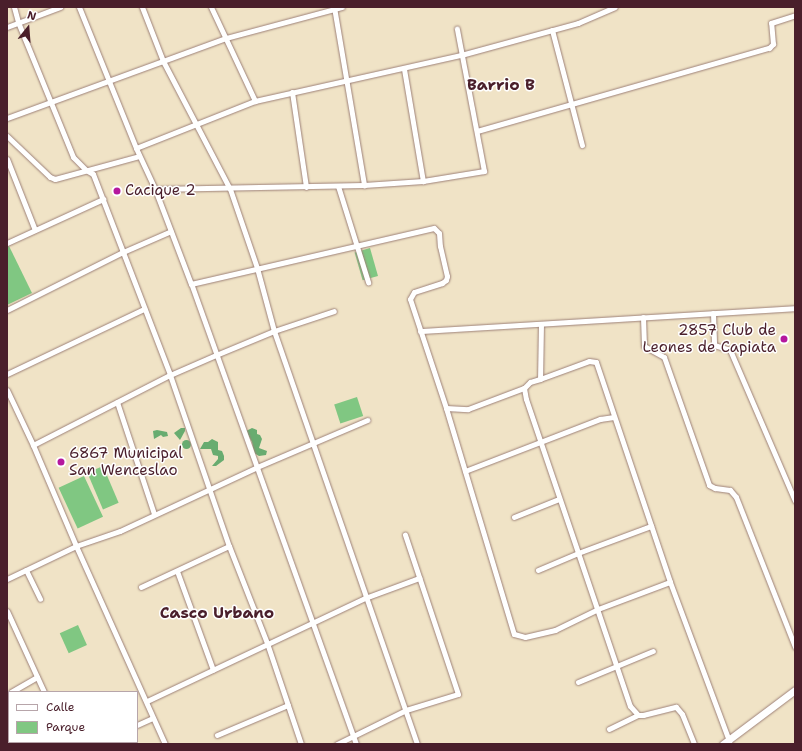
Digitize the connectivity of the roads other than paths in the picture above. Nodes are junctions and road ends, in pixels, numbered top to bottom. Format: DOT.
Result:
graph roads {
  1 [pos="14,7"];
  2 [pos="60,7"];
  3 [pos="79,7"];
  4 [pos="142,7"];
  5 [pos="211,7"];
  6 [pos="342,7"];
  7 [pos="615,7"];
  8 [pos="334,8"];
  9 [pos="795,15"];
  10 [pos="18,22"];
  11 [pos="7,27"];
  12 [pos="456,29"];
  13 [pos="552,30"];
  14 [pos="226,38"];
  15 [pos="461,55"];
  16 [pos="163,62"];
  17 [pos="404,69"];
  18 [pos="347,81"];
  19 [pos="108,82"];
  20 [pos="292,92"];
  21 [pos="255,101"];
  22 [pos="52,103"];
  23 [pos="570,104"];
  24 [pos="7,118"];
  25 [pos="195,124"];
  26 [pos="477,131"];
  27 [pos="7,136"];
  28 [pos="582,145"];
  29 [pos="136,148"];
  30 [pos="139,156"];
  31 [pos="7,160"];
  32 [pos="86,170"];
  33 [pos="423,181"];
  34 [pos="364,185"];
  35 [pos="338,186"];
  36 [pos="306,187"];
  37 [pos="230,188"];
  38 [pos="155,189"];
  39 [pos="103,199"];
  40 [pos="35,230"];
  41 [pos="171,231"];
  42 [pos="7,243"];
  43 [pos="357,244"];
  44 [pos="123,252"];
  45 [pos="257,268"];
  46 [pos="368,282"];
  47 [pos="191,284"];
  48 [pos="795,308"];
  49 [pos="144,309"];
  50 [pos="7,310"];
  51 [pos="334,311"];
  52 [pos="713,313"];
  53 [pos="643,317"];
  54 [pos="541,324"];
  55 [pos="274,331"];
  56 [pos="420,331"];
  57 [pos="216,355"];
  58 [pos="7,374"];
  59 [pos="170,375"];
  60 [pos="540,378"];
  61 [pos="524,388"];
  62 [pos="7,390"];
  63 [pos="117,402"];
  64 [pos="446,408"];
  65 [pos="614,417"];
  66 [pos="367,420"];
  67 [pos="312,442"];
  68 [pos="539,442"];
  69 [pos="33,444"];
  70 [pos="257,467"];
  71 [pos="465,471"];
  72 [pos="211,489"];
  73 [pos="559,500"];
  74 [pos="795,501"];
  75 [pos="154,514"];
  76 [pos="514,518"];
  77 [pos="651,526"];
  78 [pos="405,535"];
  79 [pos="76,546"];
  80 [pos="230,546"];
  81 [pos="578,553"];
  82 [pos="26,570"];
  83 [pos="538,570"];
  84 [pos="177,571"];
  85 [pos="419,578"];
  86 [pos="7,579"];
  87 [pos="670,582"];
  88 [pos="141,587"];
  89 [pos="365,598"];
  90 [pos="40,599"];
  91 [pos="598,609"];
  92 [pos="7,611"];
  93 [pos="313,622"];
  94 [pos="267,644"];
  95 [pos="795,647"];
  96 [pos="653,651"];
  97 [pos="616,666"];
  98 [pos="213,670"];
  99 [pos="37,677"];
  100 [pos="578,682"];
  101 [pos="795,690"];
  102 [pos="12,691"];
  103 [pos="44,691"];
  104 [pos="146,700"];
  105 [pos="288,705"];
  106 [pos="406,710"];
  107 [pos="638,715"];
  108 [pos="154,718"];
  109 [pos="138,725"];
  110 [pos="609,729"];
  111 [pos="217,735"];
  112 [pos="353,736"];
  113 [pos="726,742"];
  114 [pos="165,744"];
  115 [pos="301,744"];
  116 [pos="337,744"];
  117 [pos="356,744"];
  118 [pos="417,744"];
  119 [pos="694,744"];
  1 -- 10 [label="street"];
  2 -- 10 [label="street"];
  3 -- 19 [label="street"];
  4 -- 16 [label="street"];
  5 -- 14 [label="street"];
  6 -- 8 [label="street"];
  7 -- 13 [label="street"];
  8 -- 14 [label="street"];
  8 -- 18 [label="street"];
  9 -- 23 [label="street"];
  10 -- 11 [label="street"];
  10 -- 22 [label="street"];
  12 -- 15 [label="street"];
  13 -- 15 [label="street"];
  13 -- 23 [label="street"];
  14 -- 16 [label="street"];
  14 -- 21 [label="street"];
  15 -- 17 [label="street"];
  15 -- 26 [label="street"];
  16 -- 19 [label="street"];
  16 -- 25 [label="street"];
  17 -- 18 [label="street"];
  17 -- 33 [label="street"];
  18 -- 20 [label="street"];
  18 -- 34 [label="street"];
  19 -- 22 [label="street"];
  19 -- 29 [label="street"];
  20 -- 21 [label="street"];
  20 -- 36 [label="street"];
  21 -- 25 [label="street"];
  22 -- 24 [label="street"];
  22 -- 32 [label="street"];
  23 -- 26 [label="street"];
  23 -- 28 [label="street"];
  25 -- 29 [label="street"];
  25 -- 37 [label="street"];
  26 -- 33 [label="street"];
  27 -- 32 [label="street"];
  29 -- 30 [label="street"];
  30 -- 32 [label="street"];
  30 -- 38 [label="street"];
  31 -- 40 [label="street"];
  32 -- 39 [label="street"];
  33 -- 34 [label="street"];
  34 -- 35 [label="street"];
  35 -- 36 [label="street"];
  35 -- 43 [label="street"];
  36 -- 37 [label="street"];
  37 -- 38 [label="street"];
  37 -- 45 [label="street"];
  38 -- 41 [label="street"];
  39 -- 40 [label="street"];
  39 -- 44 [label="street"];
  40 -- 42 [label="street"];
  41 -- 44 [label="street"];
  41 -- 47 [label="street"];
  43 -- 45 [label="street"];
  43 -- 46 [label="street"];
  43 -- 56 [label="street"];
  44 -- 49 [label="street"];
  44 -- 50 [label="street"];
  45 -- 47 [label="street"];
  45 -- 55 [label="street"];
  47 -- 57 [label="street"];
  48 -- 52 [label="street"];
  49 -- 58 [label="street"];
  49 -- 59 [label="street"];
  51 -- 55 [label="street"];
  52 -- 53 [label="street"];
  52 -- 74 [label="street"];
  53 -- 54 [label="street"];
  53 -- 95 [label="street"];
  54 -- 56 [label="street"];
  54 -- 60 [label="street"];
  55 -- 57 [label="street"];
  55 -- 67 [label="street"];
  56 -- 64 [label="street"];
  57 -- 59 [label="street"];
  57 -- 70 [label="street"];
  59 -- 63 [label="street"];
  59 -- 72 [label="street"];
  60 -- 61 [label="street"];
  60 -- 65 [label="street"];
  61 -- 64 [label="street"];
  61 -- 68 [label="street"];
  62 -- 69 [label="street"];
  63 -- 69 [label="street"];
  63 -- 75 [label="street"];
  64 -- 71 [label="street"];
  65 -- 68 [label="street"];
  65 -- 77 [label="street"];
  66 -- 67 [label="street"];
  67 -- 70 [label="street"];
  67 -- 89 [label="street"];
  68 -- 71 [label="street"];
  68 -- 73 [label="street"];
  69 -- 79 [label="street"];
  70 -- 72 [label="street"];
  70 -- 93 [label="street"];
  71 -- 91 [label="street"];
  72 -- 75 [label="street"];
  72 -- 80 [label="street"];
  73 -- 76 [label="street"];
  73 -- 81 [label="street"];
  75 -- 79 [label="street"];
  77 -- 81 [label="street"];
  77 -- 87 [label="street"];
  78 -- 85 [label="street"];
  79 -- 82 [label="street"];
  79 -- 104 [label="street"];
  80 -- 84 [label="street"];
  80 -- 94 [label="street"];
  81 -- 83 [label="street"];
  81 -- 91 [label="street"];
  82 -- 86 [label="street"];
  82 -- 90 [label="street"];
  84 -- 88 [label="street"];
  84 -- 98 [label="street"];
  85 -- 89 [label="street"];
  85 -- 106 [label="street"];
  87 -- 91 [label="street"];
  87 -- 113 [label="street"];
  89 -- 93 [label="street"];
  89 -- 106 [label="street"];
  91 -- 97 [label="street"];
  92 -- 99 [label="street"];
  93 -- 94 [label="street"];
  93 -- 112 [label="street"];
  94 -- 98 [label="street"];
  94 -- 105 [label="street"];
  96 -- 97 [label="street"];
  97 -- 100 [label="street"];
  97 -- 107 [label="street"];
  98 -- 104 [label="street"];
  99 -- 102 [label="street"];
  99 -- 103 [label="street"];
  101 -- 113 [label="main road"];
  104 -- 108 [label="street"];
  105 -- 111 [label="street"];
  105 -- 115 [label="street"];
  106 -- 112 [label="street"];
  106 -- 118 [label="street"];
  107 -- 110 [label="street"];
  107 -- 119 [label="street"];
  108 -- 109 [label="street"];
  108 -- 114 [label="street"];
  112 -- 116 [label="street"];
  112 -- 117 [label="street"];
}
